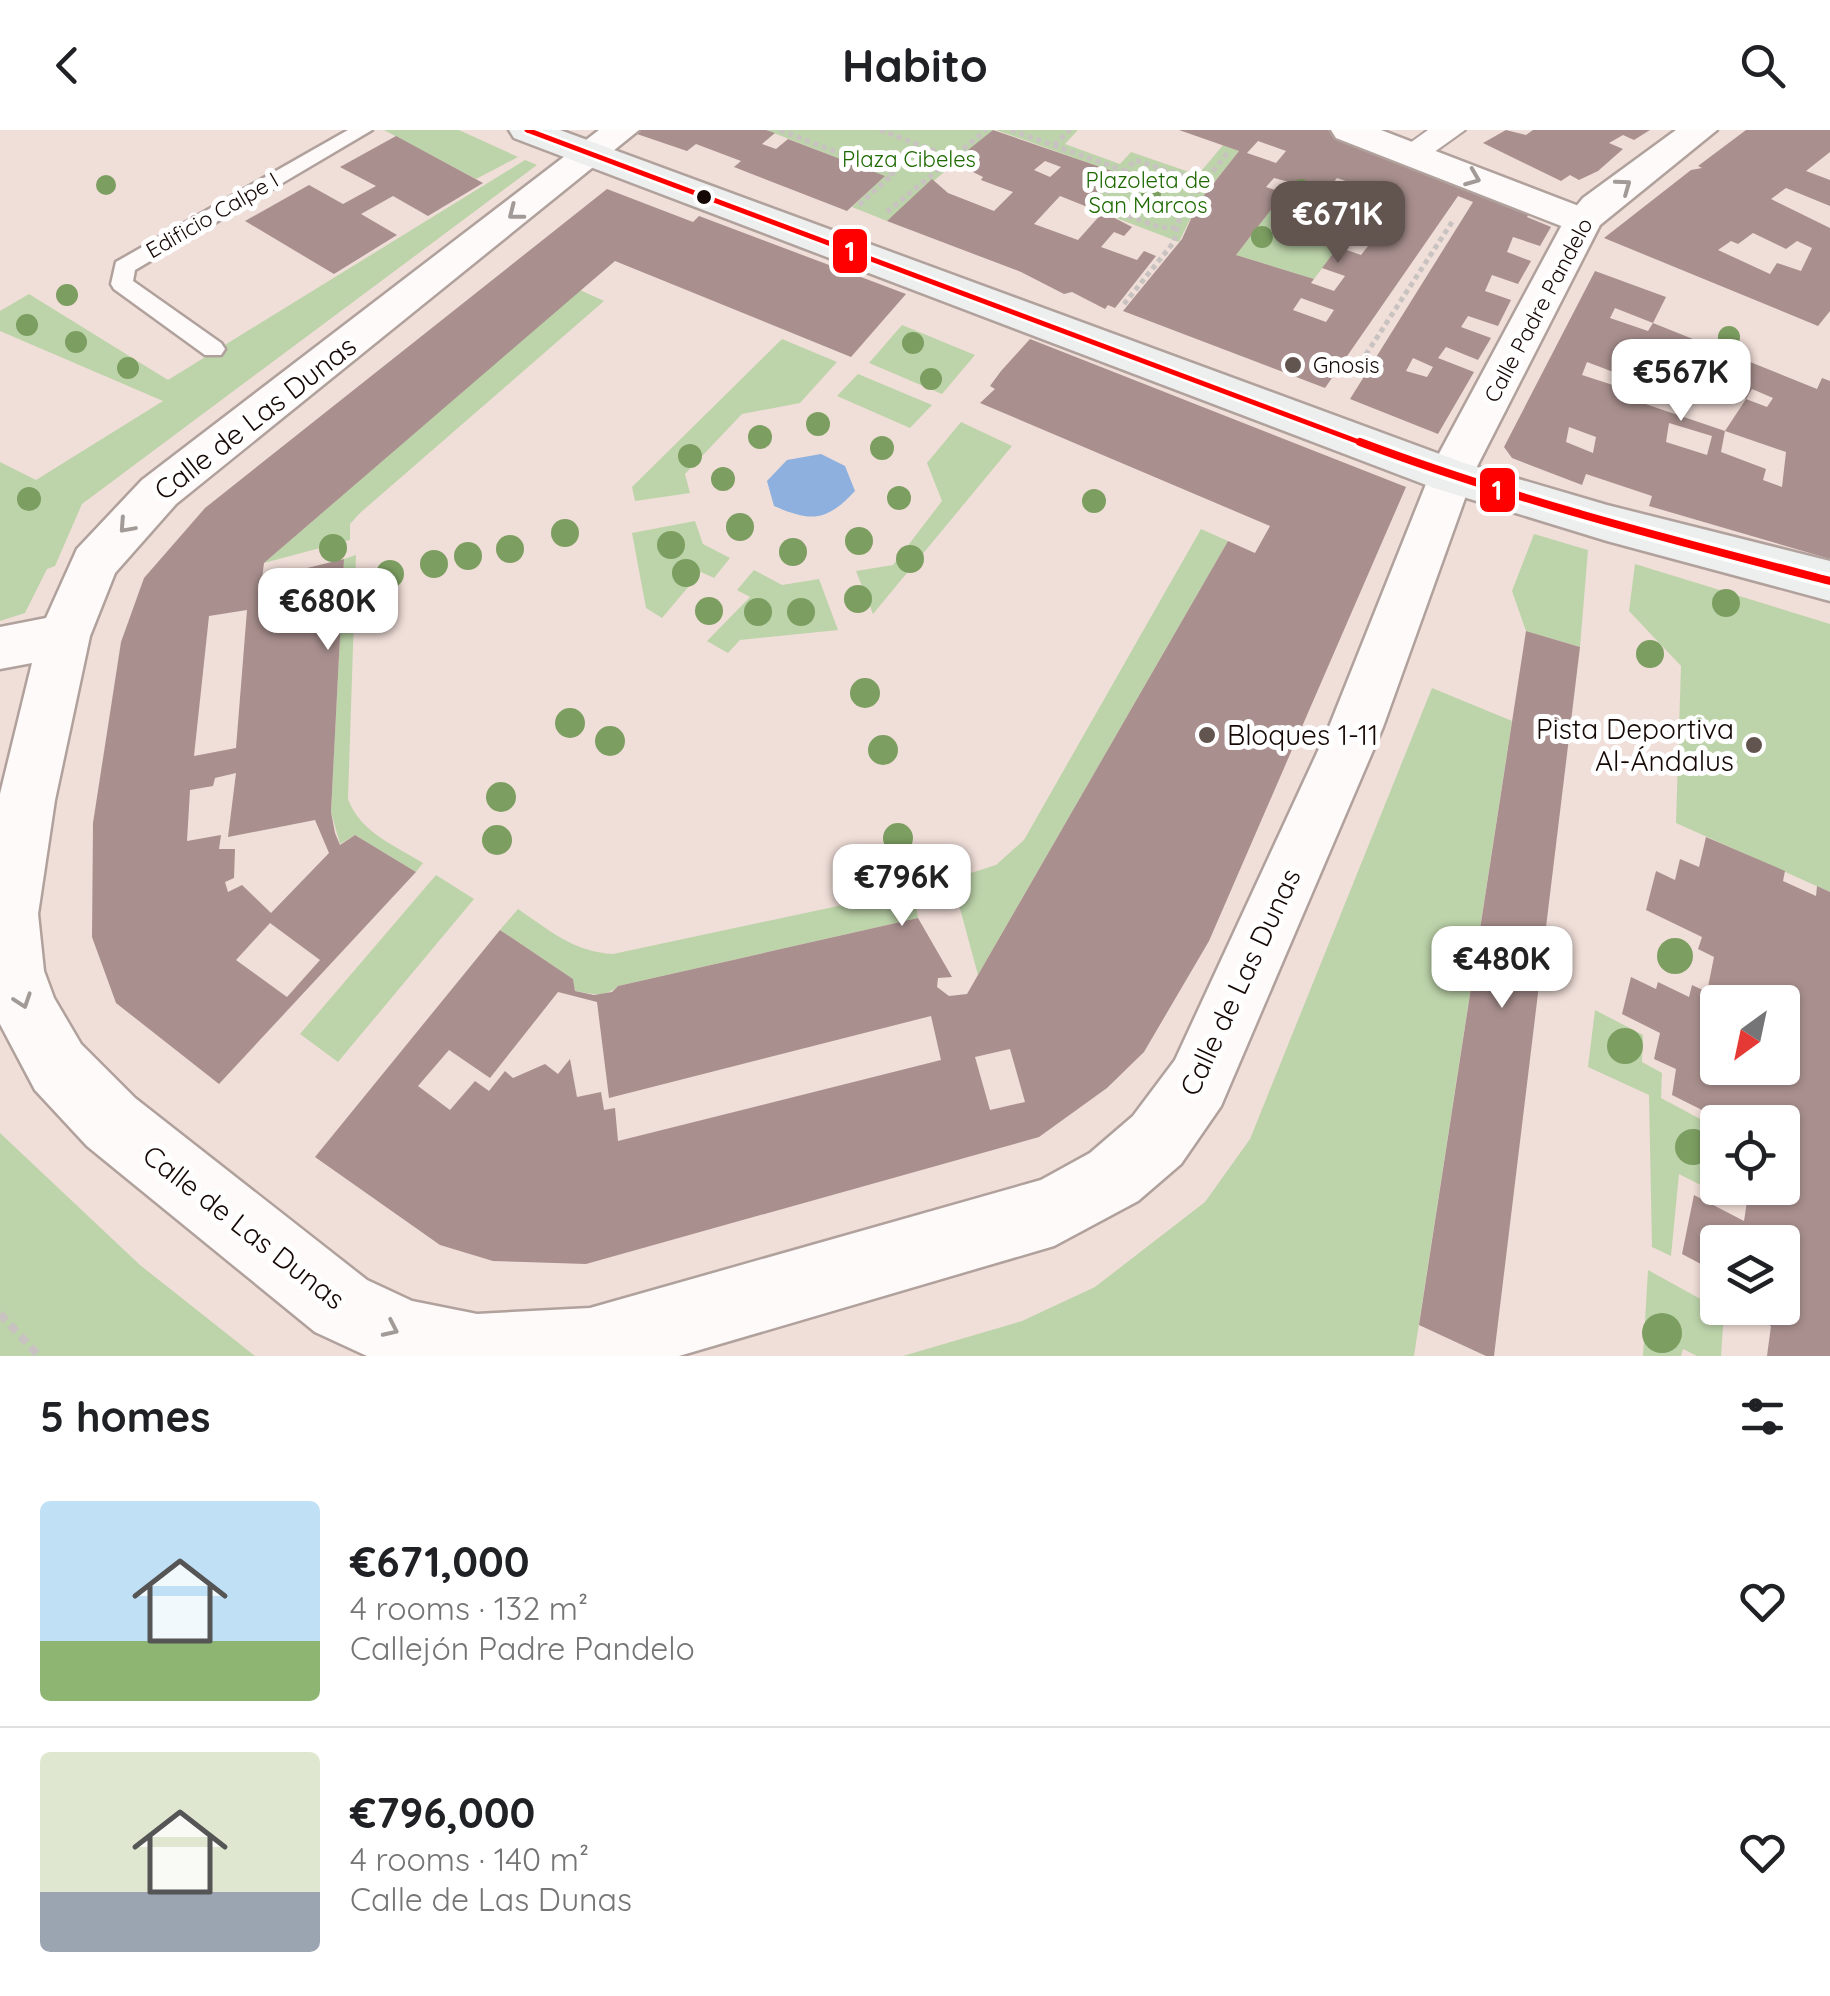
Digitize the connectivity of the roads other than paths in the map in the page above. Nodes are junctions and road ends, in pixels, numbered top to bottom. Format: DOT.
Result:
graph roads {
  1 [pos="362,130"];
  2 [pos="527,130"];
  3 [pos="1349,130"];
  4 [pos="1450,130"];
  5 [pos="1700,130"];
  6 [pos="606,142"];
  7 [pos="1412,154"];
  8 [pos="1583,221"];
  9 [pos="213,349"];
  10 [pos="1450,476"];
  11 [pos="1830,581"];
  12 [pos="64,636"];
  13 [pos="0,648"];
  14 [pos="13,809"];
  1 -- 9 [label="lane, Edificio Calpe I"];
  2 -- 6 [label="main road"];
  3 -- 7 [label="street"];
  4 -- 7 [label="street"];
  8 -- 5 [label="street, Calle Padre Pandelo, one-way"];
  6 -- 10 [label="main road"];
  6 -- 12 [label="street, Calle de Las Dunas, one-way"];
  7 -- 8 [label="street, one-way"];
  8 -- 10 [label="street, Calle Padre Pandelo"];
  10 -- 11 [label="main road"];
  14 -- 10 [label="street, Calle de Las Dunas, one-way"];
  12 -- 13 [label="street"];
  12 -- 14 [label="street, Calle de Las Dunas"];
}
